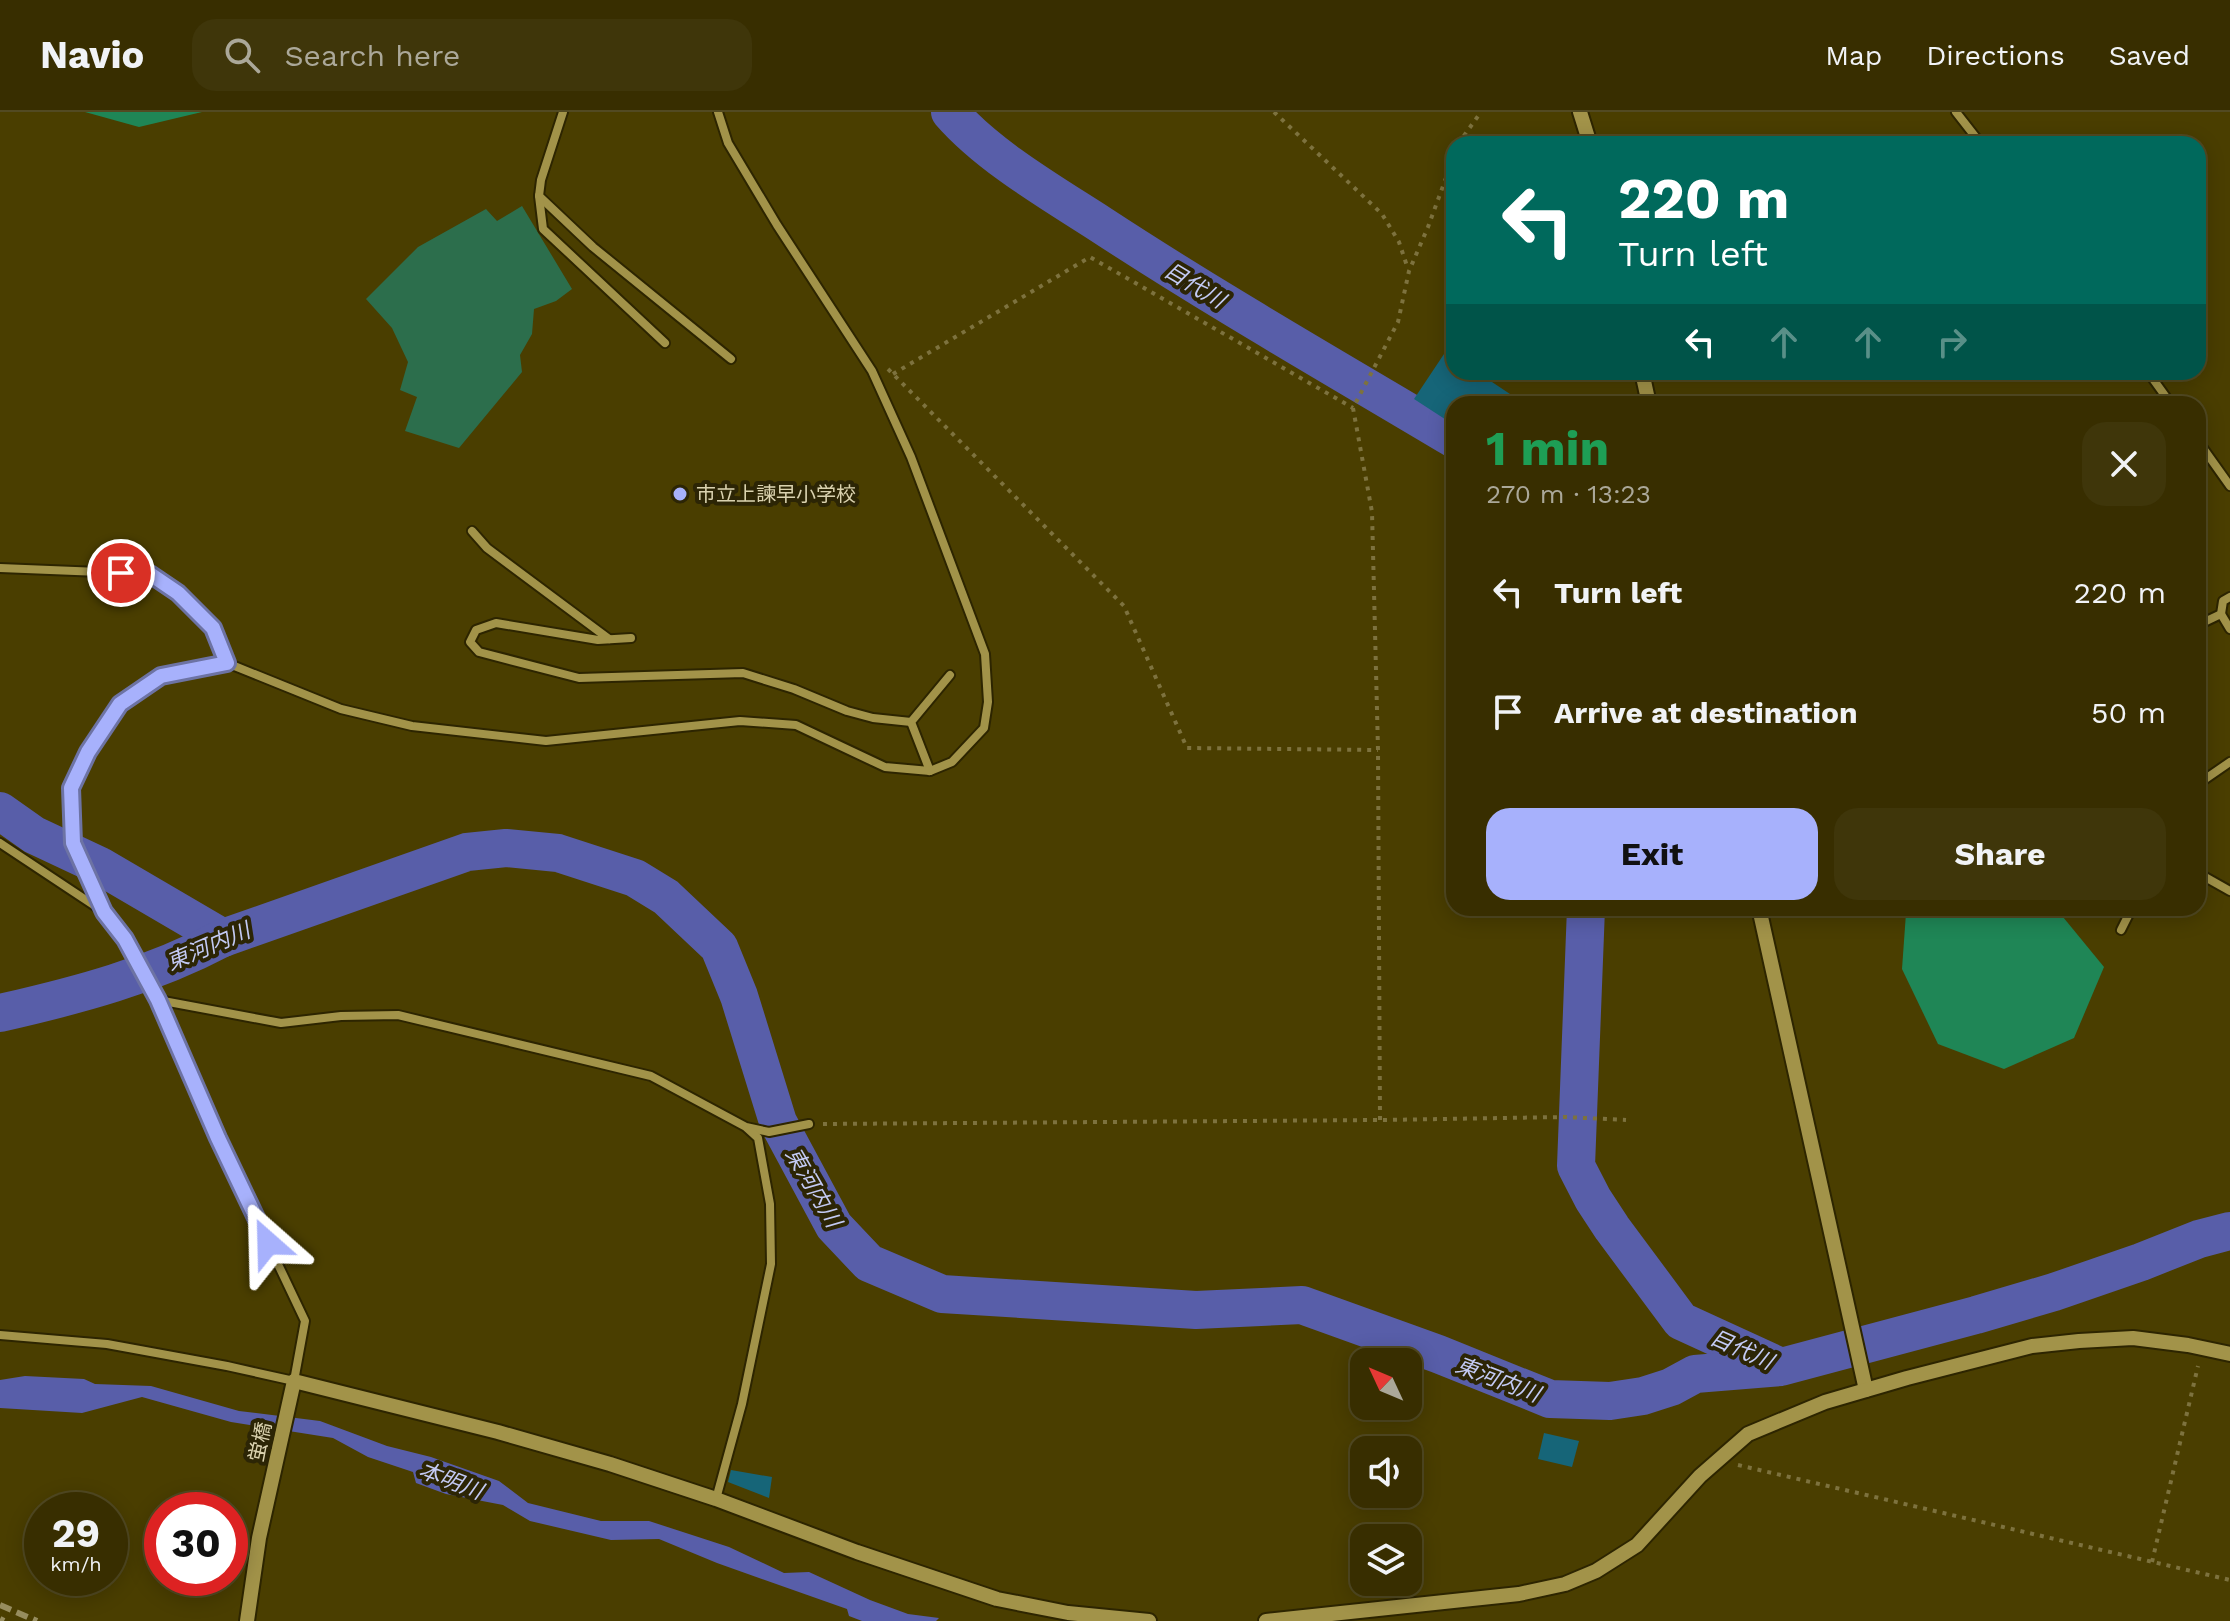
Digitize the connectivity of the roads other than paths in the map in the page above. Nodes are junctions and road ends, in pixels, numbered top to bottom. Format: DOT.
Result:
graph roads {
  1 [pos="563,112"];
  2 [pos="718,112"];
  3 [pos="1580,112"];
  4 [pos="1956,112"];
  5 [pos="1588,136"];
  6 [pos="1975,136"];
  7 [pos="539,196"];
  8 [pos="665,343"];
  9 [pos="731,359"];
  10 [pos="2206,452"];
  11 [pos="2230,486"];
  12 [pos="472,531"];
  13 [pos="0,568"];
  14 [pos="2230,597"];
  15 [pos="2221,614"];
  16 [pos="2206,621"];
  17 [pos="2230,629"];
  18 [pos="631,638"];
  19 [pos="610,639"];
  20 [pos="227,663"];
  21 [pos="950,675"];
  22 [pos="911,722"];
  23 [pos="2230,762"];
  24 [pos="930,771"];
  25 [pos="2206,778"];
  26 [pos="0,843"];
  27 [pos="2206,878"];
  28 [pos="2230,891"];
  29 [pos="104,912"];
  30 [pos="1761,916"];
  31 [pos="2128,916"];
  32 [pos="2121,930"];
  33 [pos="158,1000"];
  34 [pos="809,1124"];
  35 [pos="746,1127"];
  36 [pos="0,1335"];
  37 [pos="2230,1354"];
  38 [pos="294,1381"];
  39 [pos="1864,1383"];
  40 [pos="716,1499"];
  41 [pos="247,1621"];
  42 [pos="1149,1621"];
  43 [pos="1266,1621"];
  1 -- 7 [label="street"];
  2 -- 24 [label="street"];
  3 -- 5 [label="street"];
  4 -- 6 [label="street"];
  7 -- 8 [label="street"];
  7 -- 9 [label="street"];
  10 -- 11 [label="street"];
  12 -- 19 [label="street"];
  13 -- 20 [label="street"];
  14 -- 15 [label="street"];
  15 -- 16 [label="street"];
  15 -- 17 [label="street"];
  18 -- 19 [label="street"];
  19 -- 22 [label="street"];
  20 -- 24 [label="street"];
  20 -- 29 [label="street"];
  21 -- 22 [label="street"];
  22 -- 24 [label="street"];
  23 -- 25 [label="street"];
  26 -- 29 [label="street"];
  27 -- 28 [label="street"];
  29 -- 33 [label="street"];
  30 -- 39 [label="street"];
  31 -- 32 [label="street"];
  33 -- 35 [label="street"];
  33 -- 38 [label="street"];
  34 -- 35 [label="street"];
  35 -- 40 [label="street"];
  36 -- 38 [label="street"];
  37 -- 39 [label="street"];
  38 -- 40 [label="street"];
  38 -- 41 [label="street, 蛍橋"];
  39 -- 43 [label="street"];
  40 -- 42 [label="street"];
}
